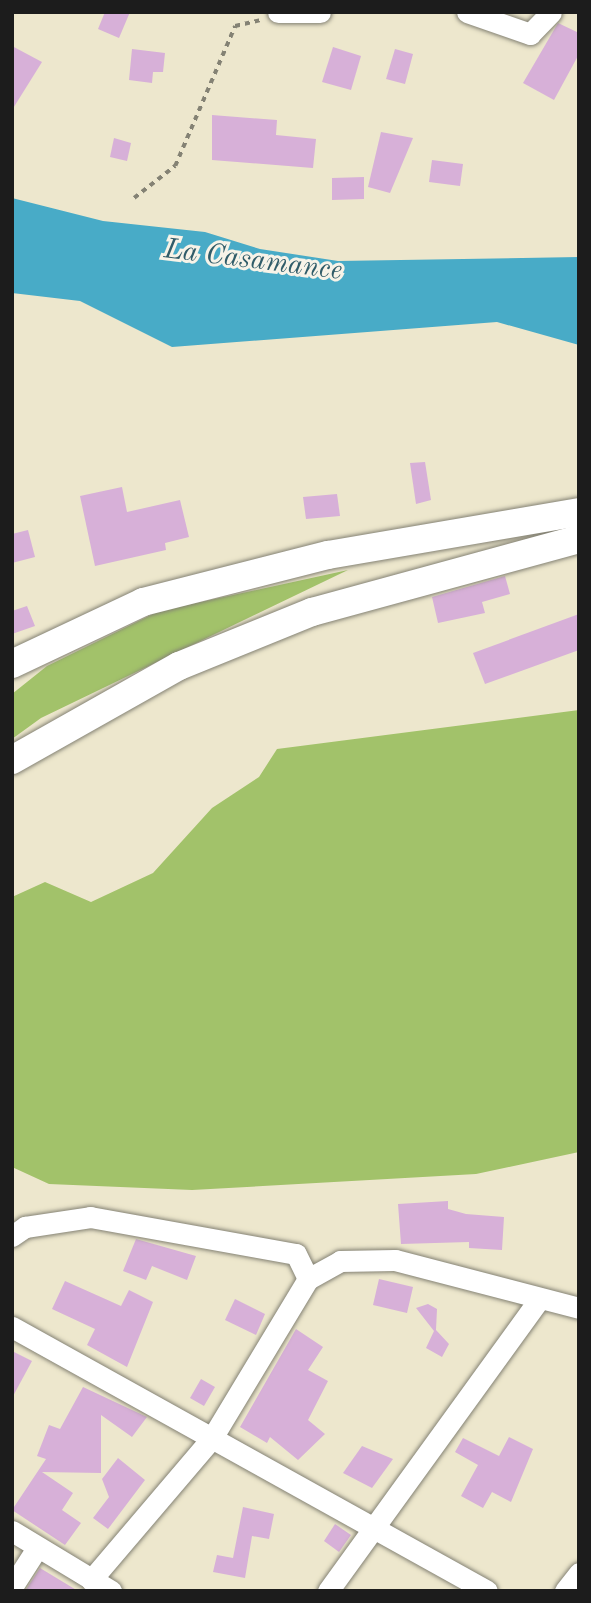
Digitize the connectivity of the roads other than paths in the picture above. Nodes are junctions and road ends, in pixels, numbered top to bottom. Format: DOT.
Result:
graph roads {
  1 [pos="320,12"];
  2 [pos="467,12"];
  3 [pos="551,12"];
  4 [pos="281,13"];
  5 [pos="579,512"];
  6 [pos="579,538"];
  7 [pos="12,664"];
  8 [pos="12,760"];
  9 [pos="12,1236"];
  10 [pos="308,1279"];
  11 [pos="539,1299"];
  12 [pos="579,1308"];
  13 [pos="12,1327"];
  14 [pos="212,1438"];
  15 [pos="377,1530"];
  16 [pos="12,1531"];
  17 [pos="37,1548"];
  18 [pos="579,1573"];
  19 [pos="91,1580"];
  20 [pos="12,1587"];
  21 [pos="111,1591"];
  22 [pos="328,1591"];
  23 [pos="487,1591"];
  24 [pos="565,1591"];
  1 -- 4 [label="street"];
  2 -- 3 [label="street"];
  5 -- 7 [label="main road"];
  6 -- 8 [label="main road"];
  9 -- 10 [label="street"];
  10 -- 11 [label="street"];
  10 -- 14 [label="street"];
  11 -- 12 [label="street"];
  11 -- 15 [label="street"];
  13 -- 14 [label="street"];
  14 -- 15 [label="street"];
  14 -- 19 [label="street"];
  15 -- 22 [label="street"];
  15 -- 23 [label="street"];
  16 -- 17 [label="street"];
  17 -- 19 [label="street"];
  17 -- 20 [label="street"];
  18 -- 24 [label="street"];
  19 -- 21 [label="street"];
}
